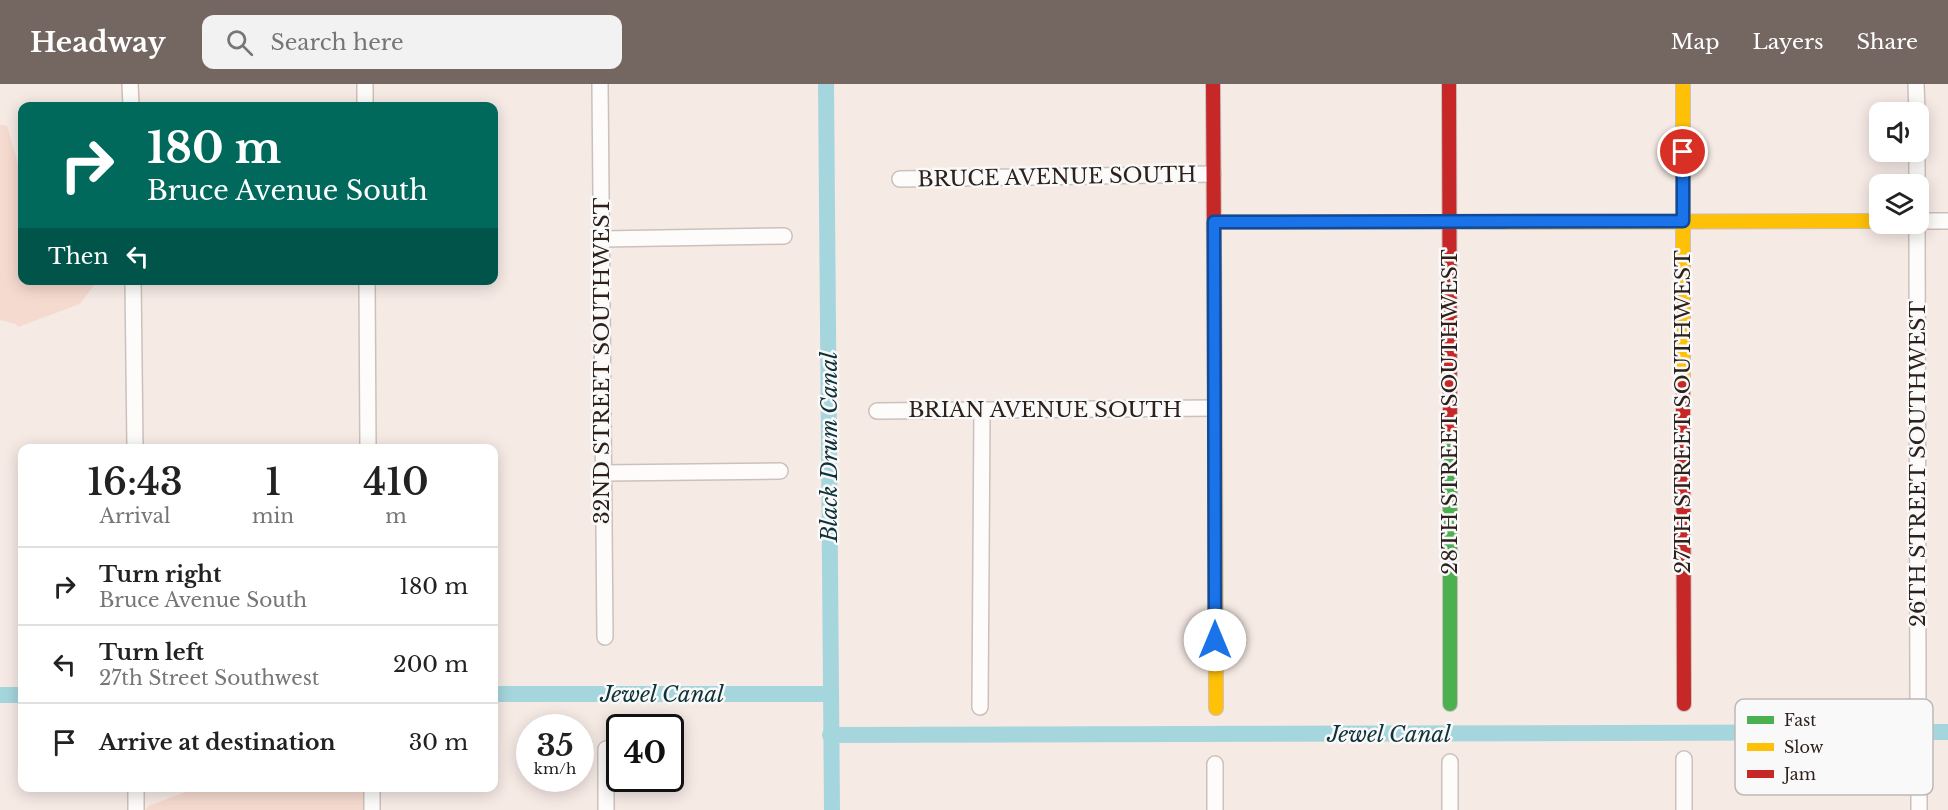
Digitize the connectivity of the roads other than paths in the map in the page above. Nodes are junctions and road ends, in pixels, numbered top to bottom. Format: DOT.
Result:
graph roads {
  1 [pos="130,84"];
  2 [pos="365,84"];
  3 [pos="600,84"];
  4 [pos="1213,84"];
  5 [pos="1449,84"];
  6 [pos="1683,84"];
  7 [pos="1916,84"];
  8 [pos="131,102"];
  9 [pos="365,102"];
  10 [pos="1917,102"];
  11 [pos="1213,174"];
  12 [pos="900,179"];
  13 [pos="1948,220"];
  14 [pos="1683,221"];
  15 [pos="1869,221"];
  16 [pos="1929,221"];
  17 [pos="1214,222"];
  18 [pos="1449,222"];
  19 [pos="1918,234"];
  20 [pos="784,236"];
  21 [pos="602,239"];
  22 [pos="133,285"];
  23 [pos="367,285"];
  24 [pos="1214,408"];
  25 [pos="877,411"];
  26 [pos="982,411"];
  27 [pos="135,444"];
  28 [pos="368,444"];
  29 [pos="780,471"];
  30 [pos="603,473"];
  31 [pos="605,637"];
  32 [pos="1918,699"];
  33 [pos="1450,704"];
  34 [pos="1684,704"];
  35 [pos="980,707"];
  36 [pos="1216,708"];
  37 [pos="1684,759"];
  38 [pos="1450,762"];
  39 [pos="1215,764"];
  40 [pos="136,792"];
  41 [pos="372,792"];
  42 [pos="606,792"];
  43 [pos="136,810"];
  44 [pos="372,810"];
  45 [pos="606,810"];
  46 [pos="1215,810"];
  47 [pos="1450,810"];
  48 [pos="1684,810"];
  1 -- 8 [label="street"];
  2 -- 9 [label="street"];
  3 -- 21 [label="street, 32ND STREET SOUTHWEST"];
  4 -- 11 [label="street"];
  5 -- 18 [label="street, 28TH STREET SOUTHWEST"];
  6 -- 14 [label="street, 27TH STREET SOUTHWEST"];
  7 -- 10 [label="street"];
  11 -- 12 [label="street, BRUCE AVENUE SOUTH"];
  11 -- 17 [label="street"];
  13 -- 16 [label="street"];
  14 -- 15 [label="street"];
  14 -- 18 [label="street"];
  14 -- 34 [label="street, 27TH STREET SOUTHWEST"];
  17 -- 18 [label="street"];
  17 -- 24 [label="street"];
  18 -- 33 [label="street, 28TH STREET SOUTHWEST"];
  19 -- 32 [label="street, 26TH STREET SOUTHWEST"];
  20 -- 21 [label="street"];
  21 -- 30 [label="street, 32ND STREET SOUTHWEST"];
  22 -- 27 [label="street"];
  23 -- 28 [label="street"];
  24 -- 26 [label="street, BRIAN AVENUE SOUTH"];
  24 -- 36 [label="street"];
  25 -- 26 [label="street, BRIAN AVENUE SOUTH"];
  26 -- 35 [label="street"];
  29 -- 30 [label="street"];
  30 -- 31 [label="street, 32ND STREET SOUTHWEST"];
  37 -- 48 [label="street"];
  38 -- 47 [label="street"];
  39 -- 46 [label="street"];
  40 -- 43 [label="street"];
  41 -- 44 [label="street"];
  42 -- 45 [label="street"];
}
